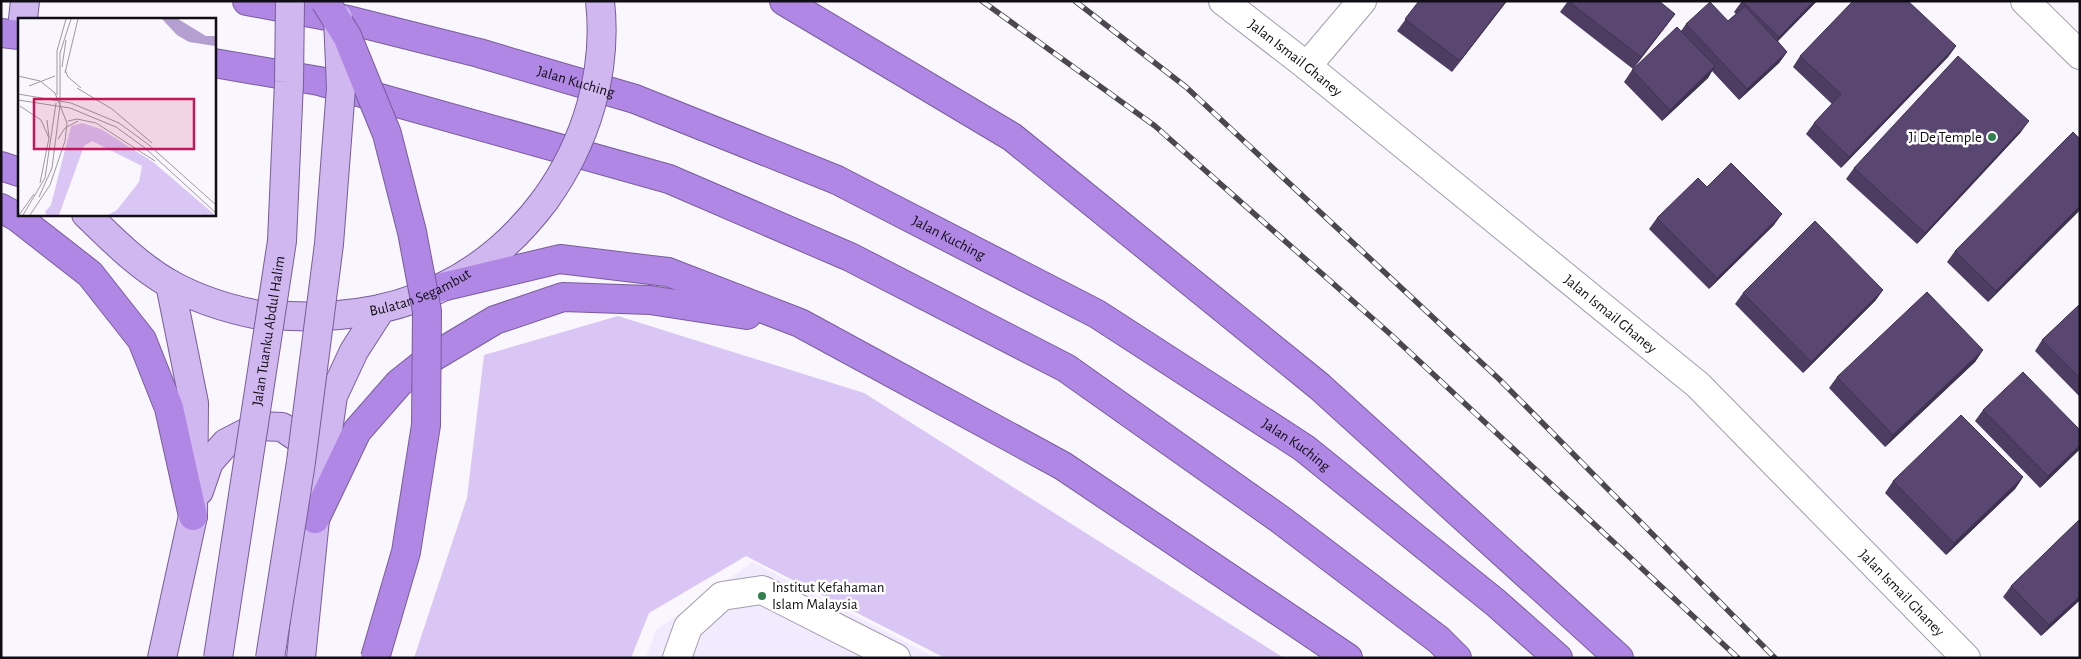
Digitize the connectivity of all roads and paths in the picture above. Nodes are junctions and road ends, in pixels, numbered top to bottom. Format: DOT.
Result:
graph roads {
  1 [pos="25,1"];
  2 [pos="247,1"];
  3 [pos="290,1"];
  4 [pos="325,1"];
  5 [pos="338,1"];
  6 [pos="600,1"];
  7 [pos="784,1"];
  8 [pos="1223,1"];
  9 [pos="1362,1"];
  10 [pos="2025,1"];
  11 [pos="24,18"];
  12 [pos="1,33"];
  13 [pos="18,35"];
  14 [pos="2080,55"];
  15 [pos="215,63"];
  16 [pos="1308,66"];
  17 [pos="1,166"];
  18 [pos="18,172"];
  19 [pos="1,208"];
  20 [pos="87,215"];
  21 [pos="170,284"];
  22 [pos="442,287"];
  23 [pos="381,309"];
  24 [pos="800,323"];
  25 [pos="193,516"];
  26 [pos="315,520"];
  27 [pos="162,658"];
  28 [pos="218,658"];
  29 [pos="270,658"];
  30 [pos="301,658"];
  31 [pos="375,658"];
  32 [pos="677,658"];
  33 [pos="896,658"];
  34 [pos="1348,658"];
  35 [pos="1457,658"];
  36 [pos="1558,658"];
  37 [pos="1618,658"];
  38 [pos="1966,658"];
  1 -- 11 [label="main road"];
  2 -- 36 [label="highway, Jalan Kuching"];
  3 -- 28 [label="main road, Jalan Tuanku Abdul Halim, bridge"];
  4 -- 31 [label="highway, bridge"];
  5 -- 29 [label="main road, bridge"];
  6 -- 22 [label="main road, Bulatan Segambut, bridge"];
  7 -- 37 [label="highway"];
  8 -- 16 [label="street, Jalan Ismail Ghaney"];
  9 -- 16 [label="street"];
  10 -- 14 [label="street"];
  12 -- 13 [label="highway"];
  15 -- 35 [label="highway"];
  16 -- 38 [label="street, Jalan Ismail Ghaney"];
  17 -- 18 [label="highway"];
  19 -- 25 [label="highway"];
  20 -- 21 [label="main road, Bulatan Segambut"];
  21 -- 23 [label="main road, Bulatan Segambut"];
  21 -- 25 [label="main road"];
  22 -- 23 [label="main road, Bulatan Segambut"];
  22 -- 24 [label="highway"];
  23 -- 26 [label="main road"];
  24 -- 26 [label="highway"];
  24 -- 34 [label="highway"];
  25 -- 26 [label="main road"];
  25 -- 27 [label="main road"];
  26 -- 30 [label="main road"];
  32 -- 33 [label="street"];
}
